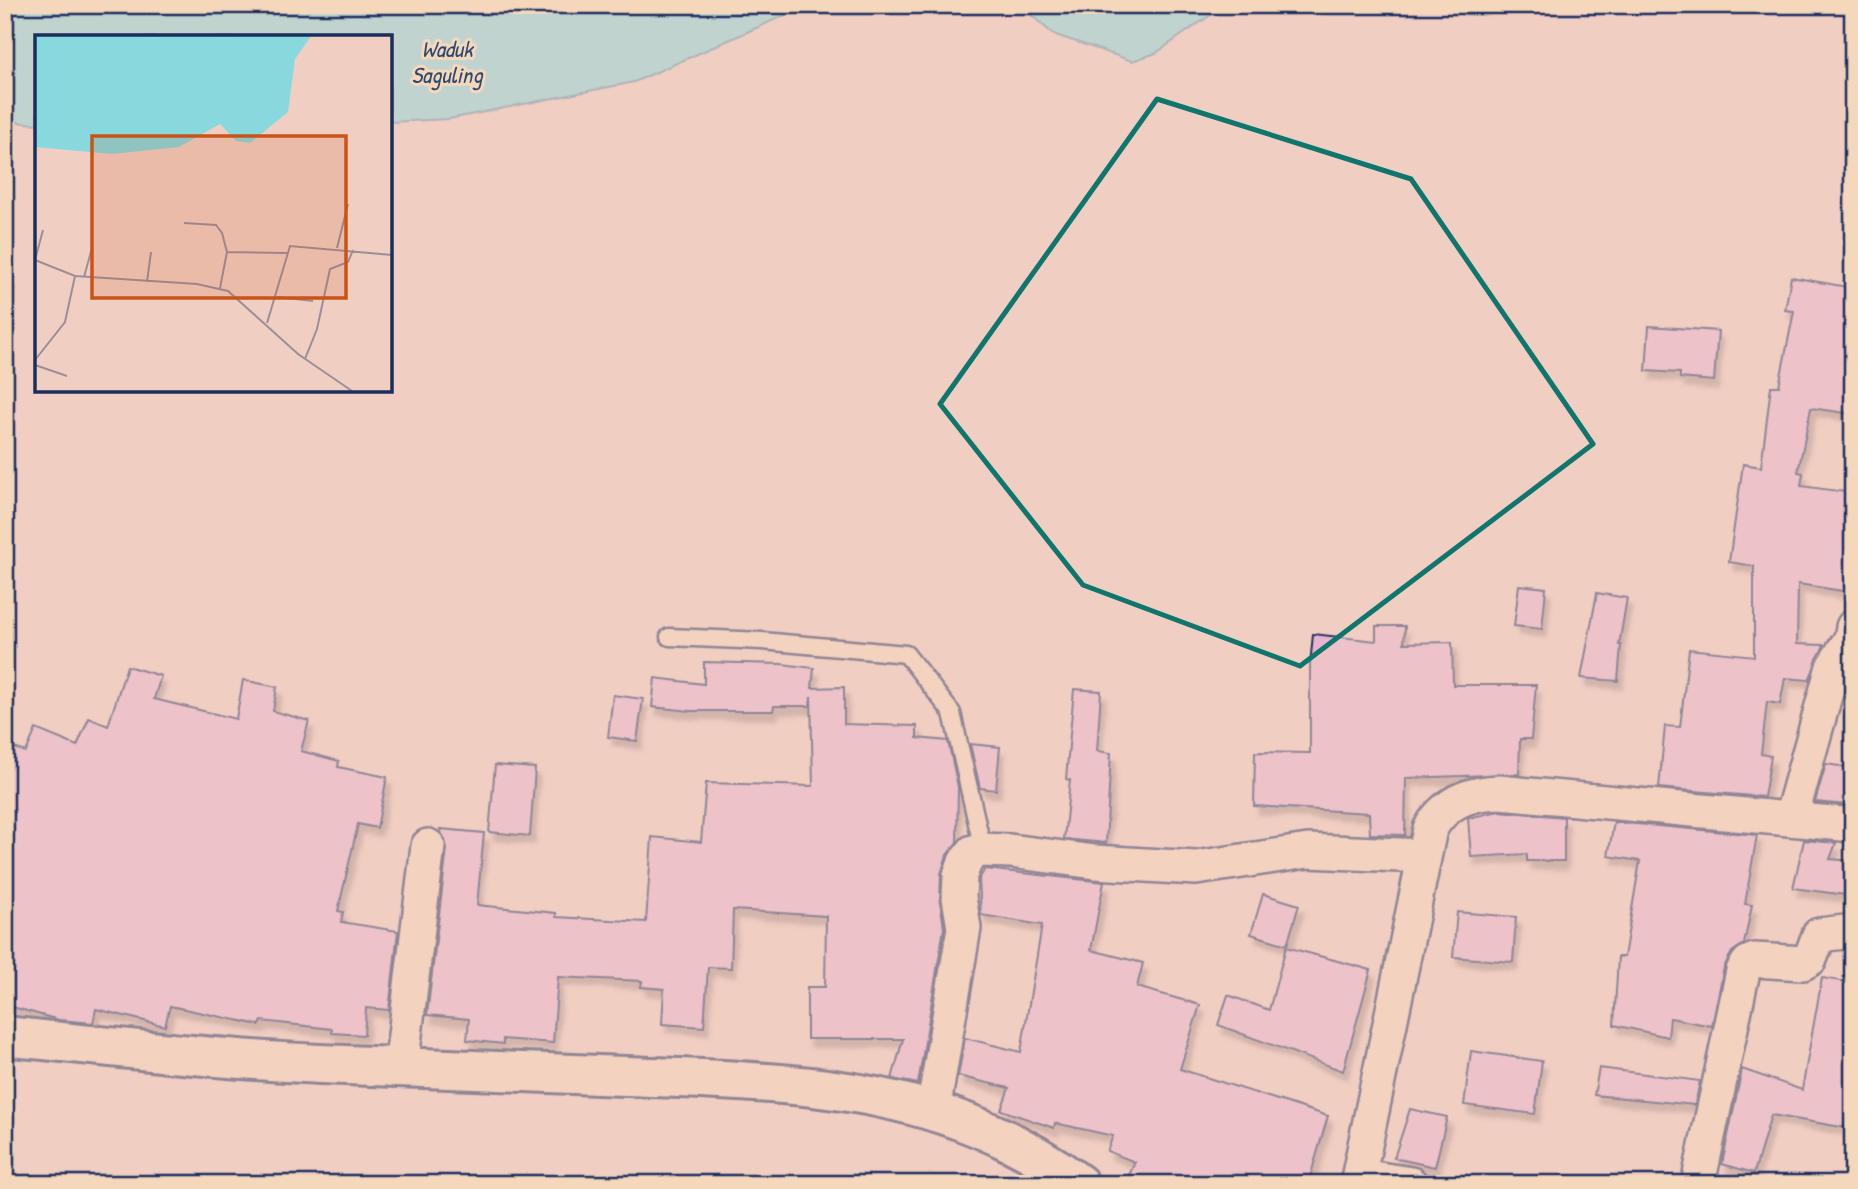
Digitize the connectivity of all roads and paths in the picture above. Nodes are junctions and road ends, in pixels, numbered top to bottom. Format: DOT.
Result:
graph roads {
  1 [pos="1853,627"];
  2 [pos="669,637"];
  3 [pos="1791,818"];
  4 [pos="1853,825"];
  5 [pos="428,846"];
  6 [pos="983,850"];
  7 [pos="1424,856"];
  8 [pos="1853,931"];
  9 [pos="5,1036"];
  10 [pos="401,1068"];
  11 [pos="933,1111"];
  12 [pos="1359,1180"];
  13 [pos="1079,1184"];
  14 [pos="1411,1184"];
  15 [pos="1698,1184"];
  1 -- 3 [label="street"];
  2 -- 6 [label="lane"];
  3 -- 4 [label="street"];
  3 -- 7 [label="street"];
  5 -- 10 [label="street"];
  6 -- 7 [label="street"];
  6 -- 11 [label="street"];
  7 -- 12 [label="street"];
  8 -- 15 [label="street"];
  9 -- 10 [label="street"];
  10 -- 11 [label="street"];
  11 -- 13 [label="street"];
  12 -- 14 [label="street"];
}
